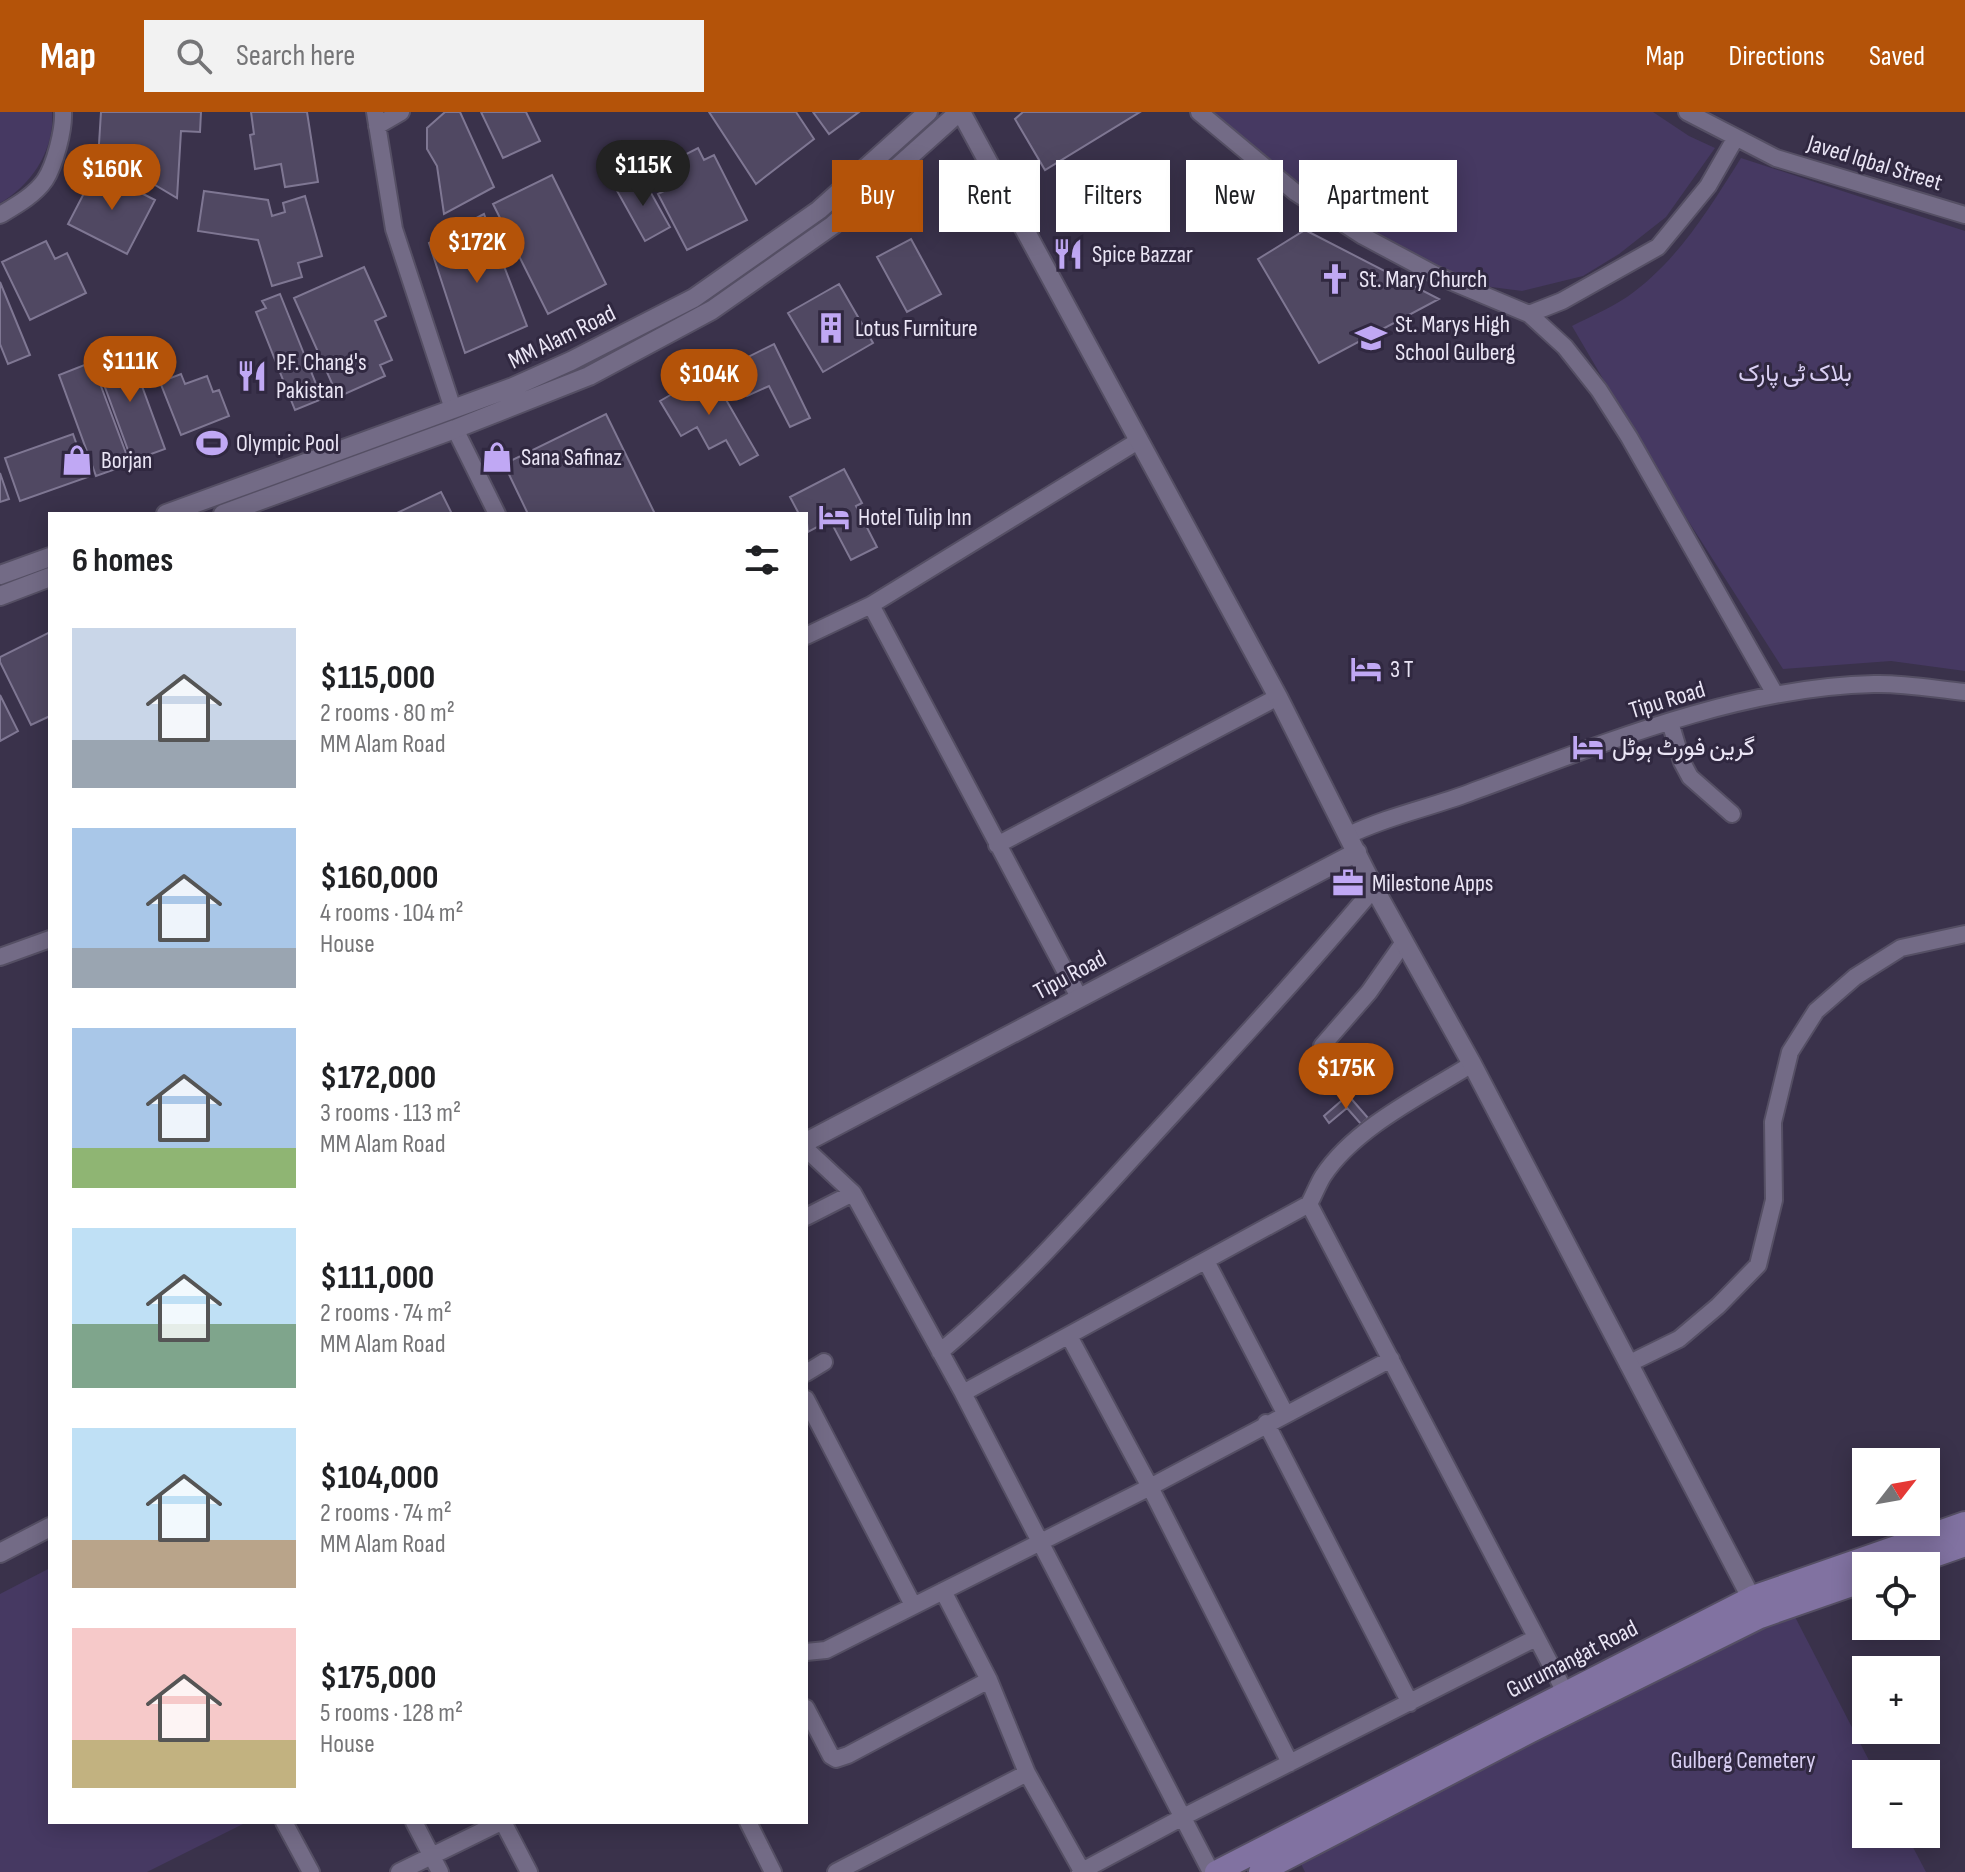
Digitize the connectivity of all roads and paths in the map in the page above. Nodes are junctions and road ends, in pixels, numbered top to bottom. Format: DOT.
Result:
graph roads {
  1 [pos="63,112"];
  2 [pos="401,112"];
  3 [pos="928,112"];
  4 [pos="960,112"];
  5 [pos="1199,112"];
  6 [pos="1687,112"];
  7 [pos="376,119"];
  8 [pos="1735,139"];
  9 [pos="0,215"];
  10 [pos="1965,215"];
  11 [pos="1529,314"];
  12 [pos="453,409"];
  13 [pos="455,429"];
  14 [pos="1138,441"];
  15 [pos="171,512"];
  16 [pos="228,512"];
  17 [pos="496,512"];
  18 [pos="48,558"];
  19 [pos="0,575"];
  20 [pos="48,578"];
  21 [pos="0,596"];
  22 [pos="871,605"];
  23 [pos="808,635"];
  24 [pos="1965,692"];
  25 [pos="1775,694"];
  26 [pos="1278,697"];
  27 [pos="1670,722"];
  28 [pos="1732,814"];
  29 [pos="1349,835"];
  30 [pos="997,845"];
  31 [pos="1357,852"];
  32 [pos="1374,888"];
  33 [pos="1965,934"];
  34 [pos="48,940"];
  35 [pos="1404,942"];
  36 [pos="0,957"];
  37 [pos="1079,997"];
  38 [pos="1322,1046"];
  39 [pos="1472,1064"];
  40 [pos="808,1141"];
  41 [pos="808,1151"];
  42 [pos="853,1193"];
  43 [pos="1309,1204"];
  44 [pos="808,1216"];
  45 [pos="1206,1261"];
  46 [pos="1069,1336"];
  47 [pos="940,1352"];
  48 [pos="1391,1359"];
  49 [pos="824,1362"];
  50 [pos="1628,1364"];
  51 [pos="808,1372"];
  52 [pos="963,1393"];
  53 [pos="808,1403"];
  54 [pos="1285,1413"];
  55 [pos="1266,1423"];
  56 [pos="1150,1487"];
  57 [pos="1965,1523"];
  58 [pos="48,1528"];
  59 [pos="1040,1543"];
  60 [pos="1965,1545"];
  61 [pos="0,1553"];
  62 [pos="1940,1554"];
  63 [pos="1852,1583"];
  64 [pos="943,1591"];
  65 [pos="913,1605"];
  66 [pos="1756,1607"];
  67 [pos="1536,1638"];
  68 [pos="808,1652"];
  69 [pos="989,1680"];
  70 [pos="1565,1692"];
  71 [pos="1410,1703"];
  72 [pos="808,1712"];
  73 [pos="1290,1763"];
  74 [pos="1027,1773"];
  75 [pos="1183,1817"];
  76 [pos="285,1824"];
  77 [pos="415,1824"];
  78 [pos="498,1824"];
  79 [pos="503,1824"];
  80 [pos="749,1824"];
  81 [pos="432,1856"];
  82 [pos="311,1872"];
  83 [pos="399,1872"];
  84 [pos="440,1872"];
  85 [pos="529,1872"];
  86 [pos="773,1872"];
  87 [pos="836,1872"];
  88 [pos="1081,1872"];
  89 [pos="1213,1872"];
  90 [pos="1260,1872"];
  1 -- 9 [label="street"];
  2 -- 7 [label="street"];
  3 -- 12 [label="street, MM Alam Road"];
  4 -- 13 [label="street, MM Alam Road"];
  4 -- 14 [label="street"];
  5 -- 11 [label="street"];
  6 -- 8 [label="street, Javed Iqbal Street"];
  7 -- 12 [label="street"];
  8 -- 10 [label="street, Javed Iqbal Street"];
  8 -- 11 [label="street"];
  11 -- 25 [label="street"];
  12 -- 15 [label="street, MM Alam Road"];
  13 -- 16 [label="street, MM Alam Road"];
  13 -- 17 [label="street"];
  14 -- 22 [label="street"];
  14 -- 26 [label="street"];
  18 -- 19 [label="street"];
  20 -- 21 [label="street"];
  22 -- 23 [label="street"];
  22 -- 30 [label="street"];
  24 -- 25 [label="street, Tipu Road"];
  25 -- 27 [label="street, Tipu Road"];
  26 -- 29 [label="street"];
  26 -- 30 [label="street"];
  27 -- 28 [label="street"];
  27 -- 29 [label="street, Tipu Road"];
  29 -- 31 [label="street"];
  30 -- 37 [label="street"];
  31 -- 32 [label="street"];
  31 -- 37 [label="street, Tipu Road"];
  32 -- 35 [label="street"];
  32 -- 47 [label="street"];
  33 -- 50 [label="street"];
  34 -- 36 [label="street"];
  35 -- 38 [label="street"];
  35 -- 39 [label="street"];
  37 -- 40 [label="street, Tipu Road"];
  39 -- 43 [label="street"];
  39 -- 50 [label="street"];
  41 -- 42 [label="street"];
  42 -- 44 [label="street"];
  42 -- 47 [label="street"];
  43 -- 45 [label="street"];
  43 -- 48 [label="street"];
  45 -- 46 [label="street"];
  45 -- 54 [label="street"];
  46 -- 52 [label="street"];
  46 -- 56 [label="street"];
  47 -- 52 [label="street"];
  48 -- 54 [label="street"];
  48 -- 67 [label="street"];
  49 -- 51 [label="street"];
  50 -- 66 [label="street"];
  52 -- 59 [label="street"];
  53 -- 65 [label="street"];
  54 -- 55 [label="street"];
  55 -- 56 [label="street"];
  55 -- 71 [label="street"];
  56 -- 59 [label="street"];
  56 -- 73 [label="street"];
  57 -- 66 [label="main road, Gurumangat Road"];
  58 -- 61 [label="street"];
  59 -- 64 [label="street"];
  59 -- 75 [label="street"];
  60 -- 62 [label="main road"];
  63 -- 66 [label="main road, Gurumangat Road"];
  64 -- 65 [label="street"];
  64 -- 69 [label="street"];
  65 -- 68 [label="street"];
  66 -- 70 [label="main road, Gurumangat Road"];
  66 -- 90 [label="main road, Gurumangat Road"];
  67 -- 70 [label="street"];
  67 -- 71 [label="street"];
  69 -- 72 [label="street"];
  69 -- 74 [label="street"];
  70 -- 89 [label="main road, Gurumangat Road"];
  71 -- 73 [label="street"];
  73 -- 75 [label="street"];
  74 -- 87 [label="street"];
  74 -- 88 [label="street"];
  75 -- 88 [label="street"];
  75 -- 89 [label="street"];
  76 -- 82 [label="street"];
  77 -- 81 [label="street"];
  78 -- 81 [label="street"];
  79 -- 85 [label="street"];
  80 -- 86 [label="street"];
  81 -- 83 [label="street"];
  81 -- 84 [label="street"];
}
